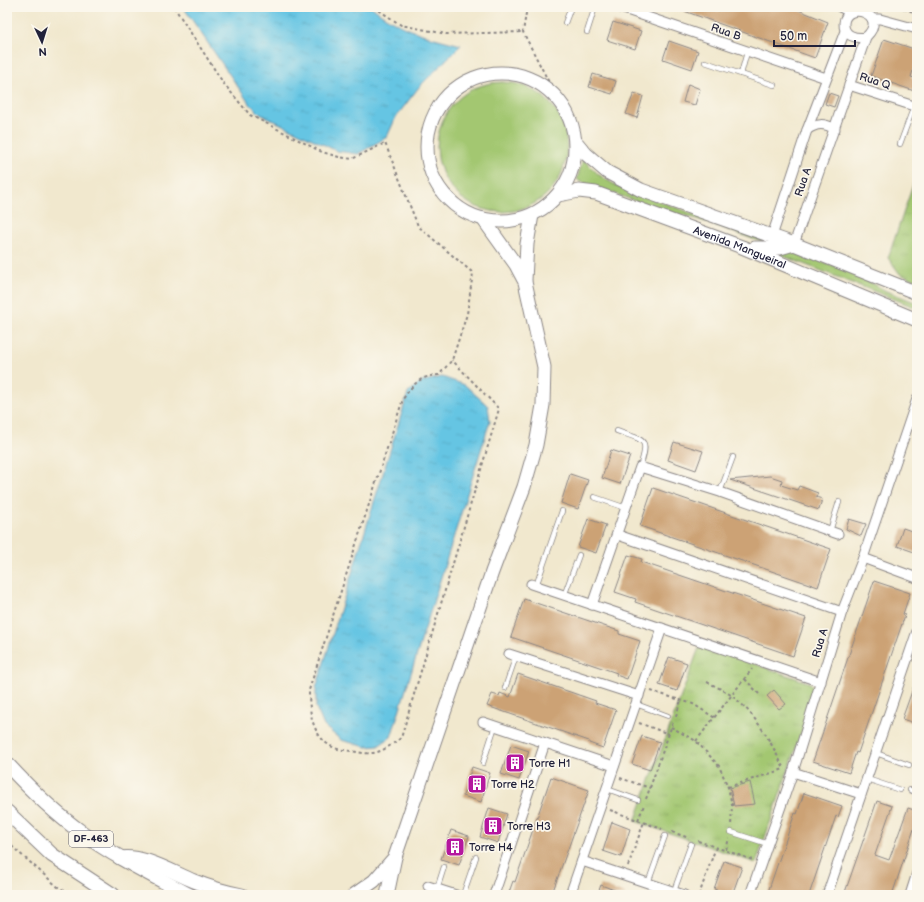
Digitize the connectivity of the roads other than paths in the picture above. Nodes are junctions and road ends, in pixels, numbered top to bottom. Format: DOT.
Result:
graph roads {
  1 [pos="571,7"];
  2 [pos="595,7"];
  3 [pos="618,7"];
  4 [pos="840,7"];
  5 [pos="850,12"];
  6 [pos="872,19"];
  7 [pos="565,23"];
  8 [pos="917,29"];
  9 [pos="845,31"];
  10 [pos="587,32"];
  11 [pos="866,37"];
  12 [pos="747,52"];
  13 [pos="705,62"];
  14 [pos="741,74"];
  15 [pos="826,78"];
  16 [pos="774,85"];
  17 [pos="849,85"];
  18 [pos="915,107"];
  19 [pos="835,129"];
  20 [pos="807,130"];
  21 [pos="576,142"];
  22 [pos="900,144"];
  23 [pos="558,195"];
  24 [pos="532,215"];
  25 [pos="483,219"];
  26 [pos="772,236"];
  27 [pos="794,244"];
  28 [pos="742,247"];
  29 [pos="525,282"];
  30 [pos="917,293"];
  31 [pos="917,320"];
  32 [pos="917,399"];
  33 [pos="617,431"];
  34 [pos="732,457"];
  35 [pos="640,467"];
  36 [pos="720,492"];
  37 [pos="594,497"];
  38 [pos="839,502"];
  39 [pos="626,508"];
  40 [pos="562,512"];
  41 [pos="834,532"];
  42 [pos="618,535"];
  43 [pos="579,555"];
  44 [pos="863,558"];
  45 [pos="917,578"];
  46 [pos="533,585"];
  47 [pos="564,596"];
  48 [pos="592,605"];
  49 [pos="842,612"];
  50 [pos="662,628"];
  51 [pos="917,631"];
  52 [pos="513,655"];
  53 [pos="821,682"];
  54 [pos="505,688"];
  55 [pos="639,696"];
  56 [pos="668,716"];
  57 [pos="483,722"];
  58 [pos="495,726"];
  59 [pos="545,743"];
  60 [pos="876,754"];
  61 [pos="483,763"];
  62 [pos="7,764"];
  63 [pos="908,765"];
  64 [pos="614,766"];
  65 [pos="789,770"];
  66 [pos="867,779"];
  67 [pos="607,789"];
  68 [pos="900,790"];
  69 [pos="910,790"];
  70 [pos="917,793"];
  71 [pos="861,794"];
  72 [pos="638,800"];
  73 [pos="7,812"];
  74 [pos="731,832"];
  75 [pos="665,836"];
  76 [pos="691,844"];
  77 [pos="768,844"];
  78 [pos="395,857"];
  79 [pos="476,857"];
  80 [pos="120,858"];
  81 [pos="582,861"];
  82 [pos="444,867"];
  83 [pos="917,873"];
  84 [pos="648,883"];
  85 [pos="433,889"];
  86 [pos="674,891"];
  87 [pos="113,895"];
  88 [pos="189,895"];
  89 [pos="242,895"];
  90 [pos="354,895"];
  91 [pos="387,895"];
  92 [pos="456,895"];
  93 [pos="462,895"];
  94 [pos="494,895"];
  95 [pos="570,895"];
  96 [pos="684,895"];
  97 [pos="750,895"];
  98 [pos="827,895"];
  99 [pos="910,895"];
  1 -- 7 [label="lane"];
  2 -- 10 [label="lane"];
  3 -- 12 [label="street, Rua B"];
  4 -- 5 [label="street"];
  5 -- 6 [label="street"];
  5 -- 9 [label="street, Rua A"];
  6 -- 8 [label="street"];
  6 -- 11 [label="street, Rua A"];
  9 -- 11 [label="street"];
  9 -- 15 [label="street, Rua A"];
  11 -- 17 [label="street, Rua A"];
  12 -- 14 [label="lane"];
  12 -- 15 [label="street, Rua B"];
  13 -- 14 [label="lane"];
  14 -- 16 [label="lane"];
  15 -- 20 [label="street, Rua A"];
  17 -- 18 [label="street, Rua Q"];
  17 -- 19 [label="street, Rua A"];
  18 -- 22 [label="lane"];
  19 -- 20 [label="street"];
  19 -- 27 [label="street, Rua A"];
  20 -- 26 [label="street, Rua A"];
  21 -- 23 [label="street"];
  21 -- 25 [label="street"];
  21 -- 26 [label="street, Avenida Mangueiral"];
  23 -- 24 [label="street"];
  23 -- 28 [label="street, Avenida Mangueiral"];
  24 -- 25 [label="street"];
  24 -- 29 [label="street"];
  25 -- 29 [label="street"];
  26 -- 27 [label="street, Avenida Mangueiral"];
  27 -- 28 [label="street"];
  27 -- 30 [label="street, Avenida Mangueiral"];
  28 -- 31 [label="street, Avenida Mangueiral"];
  29 -- 78 [label="street"];
  32 -- 44 [label="street, Rua A"];
  33 -- 35 [label="lane"];
  34 -- 36 [label="lane"];
  35 -- 36 [label="street"];
  35 -- 39 [label="street"];
  36 -- 41 [label="street"];
  37 -- 39 [label="lane"];
  38 -- 41 [label="lane"];
  39 -- 42 [label="street"];
  40 -- 46 [label="lane"];
  42 -- 48 [label="street"];
  42 -- 49 [label="street"];
  43 -- 47 [label="lane"];
  44 -- 45 [label="street"];
  44 -- 49 [label="street, Rua A"];
  46 -- 47 [label="street"];
  47 -- 48 [label="street"];
  48 -- 50 [label="street"];
  49 -- 53 [label="street, Rua A"];
  50 -- 53 [label="street"];
  50 -- 55 [label="street"];
  51 -- 60 [label="street"];
  52 -- 54 [label="lane"];
  52 -- 55 [label="street"];
  53 -- 65 [label="street, Rua A"];
  55 -- 56 [label="lane"];
  55 -- 64 [label="street"];
  57 -- 58 [label="street"];
  58 -- 59 [label="street"];
  58 -- 61 [label="lane"];
  59 -- 64 [label="street"];
  59 -- 94 [label="street"];
  60 -- 63 [label="lane"];
  60 -- 66 [label="street"];
  62 -- 80 [label="main road, DF-463"];
  64 -- 67 [label="street"];
  65 -- 71 [label="street"];
  65 -- 77 [label="street, Rua A"];
  66 -- 68 [label="lane"];
  66 -- 71 [label="street"];
  67 -- 72 [label="lane"];
  67 -- 81 [label="street"];
  69 -- 70 [label="lane"];
  71 -- 98 [label="street"];
  73 -- 87 [label="main road, DF-463"];
  74 -- 77 [label="lane"];
  75 -- 84 [label="lane"];
  76 -- 86 [label="lane"];
  77 -- 97 [label="street, Rua A"];
  78 -- 90 [label="street"];
  78 -- 91 [label="street"];
  79 -- 93 [label="lane"];
  80 -- 88 [label="main road, DF-463"];
  80 -- 89 [label="street"];
  81 -- 84 [label="street"];
  81 -- 95 [label="street"];
  82 -- 85 [label="lane"];
  83 -- 99 [label="street"];
  84 -- 86 [label="street"];
  85 -- 92 [label="street"];
  86 -- 96 [label="street"];
}
